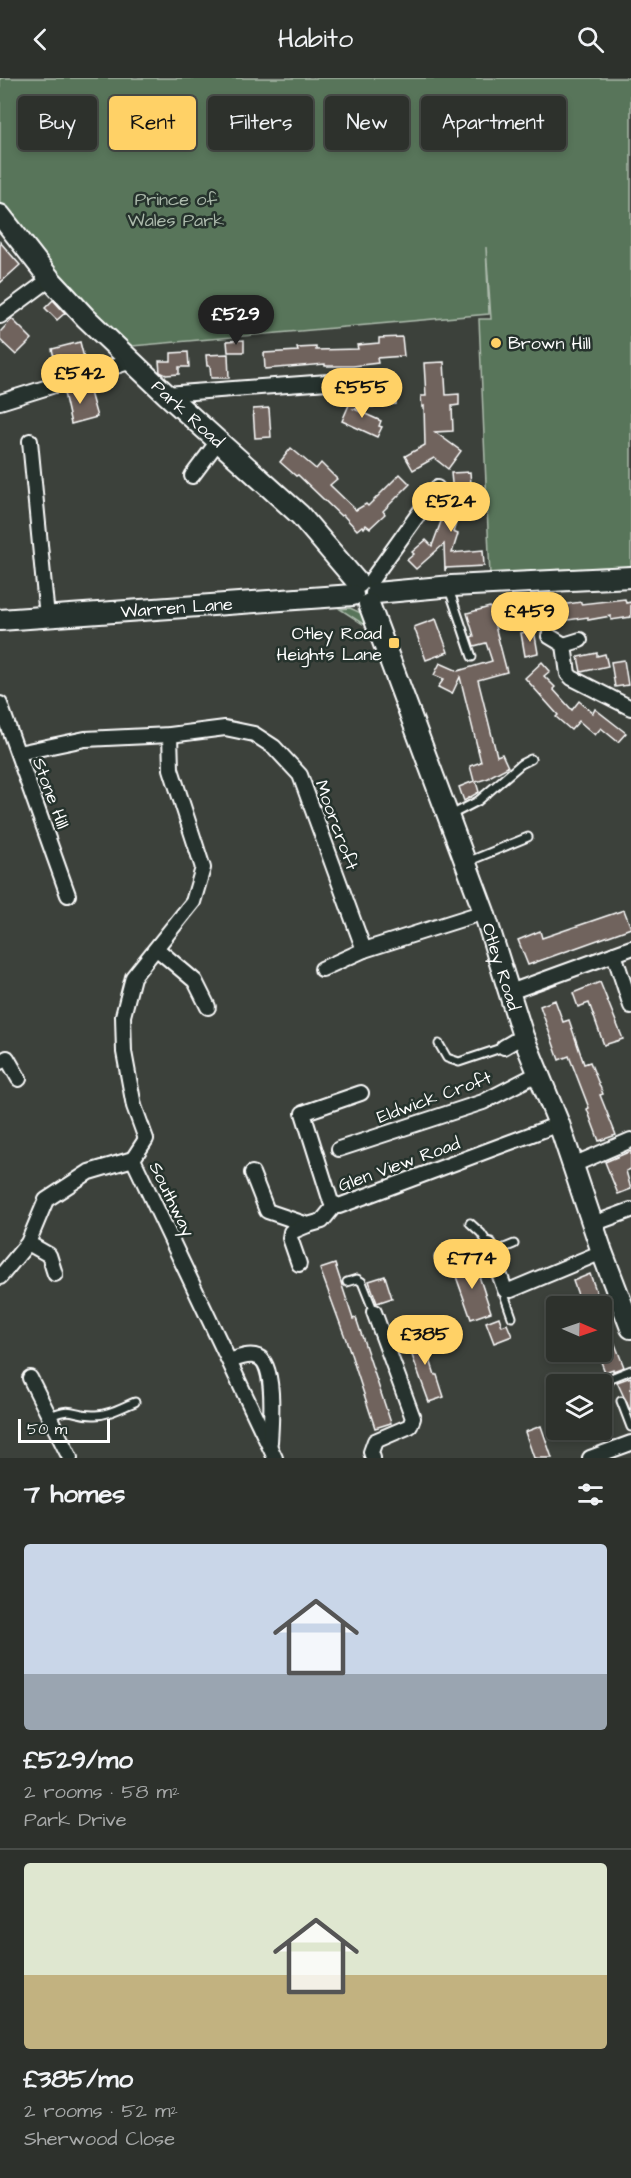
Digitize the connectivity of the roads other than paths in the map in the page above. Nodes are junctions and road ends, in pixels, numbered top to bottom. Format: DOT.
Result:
graph roads {
  1 [pos="0,215"];
  2 [pos="50,279"];
  3 [pos="0,316"];
  4 [pos="132,361"];
  5 [pos="382,378"];
  6 [pos="166,394"];
  7 [pos="0,402"];
  8 [pos="219,440"];
  9 [pos="30,441"];
  10 [pos="192,476"];
  11 [pos="437,488"];
  12 [pos="631,578"];
  13 [pos="448,587"];
  14 [pos="365,591"];
  15 [pos="46,617"];
  16 [pos="0,621"];
  17 [pos="549,636"];
  18 [pos="580,640"];
  19 [pos="564,645"];
  20 [pos="472,657"];
  21 [pos="0,704"];
  22 [pos="631,708"];
  23 [pos="170,735"];
  24 [pos="18,753"];
  25 [pos="531,759"];
  26 [pos="449,816"];
  27 [pos="528,837"];
  28 [pos="464,863"];
  29 [pos="68,894"];
  30 [pos="484,912"];
  31 [pos="631,948"];
  32 [pos="157,949"];
  33 [pos="364,950"];
  34 [pos="614,954"];
  35 [pos="322,969"];
  36 [pos="510,992"];
  37 [pos="631,1006"];
  38 [pos="208,1007"];
  39 [pos="523,1036"];
  40 [pos="439,1044"];
  41 [pos="504,1047"];
  42 [pos="0,1062"];
  43 [pos="538,1073"];
  44 [pos="19,1079"];
  45 [pos="361,1093"];
  46 [pos="559,1124"];
  47 [pos="631,1140"];
  48 [pos="339,1149"];
  49 [pos="134,1159"];
  50 [pos="573,1165"];
  51 [pos="252,1173"];
  52 [pos="335,1205"];
  53 [pos="631,1210"];
  54 [pos="470,1223"];
  55 [pos="593,1224"];
  56 [pos="308,1225"];
  57 [pos="28,1243"];
  58 [pos="514,1244"];
  59 [pos="490,1249"];
  60 [pos="602,1252"];
  61 [pos="439,1257"];
  62 [pos="298,1264"];
  63 [pos="55,1274"];
  64 [pos="0,1276"];
  65 [pos="347,1282"];
  66 [pos="505,1290"];
  67 [pos="374,1312"];
  68 [pos="512,1317"];
  69 [pos="631,1328"];
  70 [pos="230,1361"];
  71 [pos="631,1370"];
  72 [pos="612,1377"];
  73 [pos="30,1378"];
  74 [pos="621,1401"];
  75 [pos="135,1402"];
  76 [pos="50,1416"];
  77 [pos="631,1427"];
  78 [pos="631,1443"];
  79 [pos="270,1444"];
  80 [pos="70,1458"];
  81 [pos="275,1458"];
  82 [pos="373,1458"];
  83 [pos="590,1458"];
  1 -- 2 [label="street, Park Road"];
  2 -- 3 [label="street"];
  2 -- 4 [label="street, Park Road"];
  4 -- 6 [label="street, Park Road"];
  4 -- 7 [label="street"];
  5 -- 6 [label="street"];
  6 -- 8 [label="street, Park Road"];
  8 -- 10 [label="street"];
  8 -- 14 [label="street, Park Road"];
  9 -- 15 [label="street"];
  11 -- 14 [label="street"];
  12 -- 13 [label="street, Warren Lane"];
  13 -- 14 [label="street, Warren Lane"];
  13 -- 20 [label="lane"];
  14 -- 15 [label="street, Warren Lane"];
  14 -- 26 [label="street, Otley Road"];
  15 -- 16 [label="street, Warren Lane"];
  17 -- 19 [label="street"];
  18 -- 19 [label="street"];
  19 -- 22 [label="street"];
  21 -- 24 [label="street, Stone Hill"];
  23 -- 24 [label="street, Moorcroft"];
  23 -- 32 [label="street, Southway"];
  23 -- 33 [label="street, Moorcroft"];
  24 -- 29 [label="street, Stone Hill"];
  25 -- 26 [label="lane"];
  26 -- 28 [label="street, Otley Road"];
  27 -- 28 [label="lane"];
  28 -- 30 [label="street, Otley Road"];
  30 -- 33 [label="street"];
  30 -- 36 [label="street, Otley Road"];
  31 -- 34 [label="street"];
  32 -- 38 [label="street"];
  32 -- 49 [label="street, Southway"];
  33 -- 35 [label="street"];
  34 -- 36 [label="street"];
  34 -- 37 [label="street"];
  36 -- 39 [label="street, Otley Road"];
  39 -- 41 [label="street"];
  39 -- 43 [label="street, Otley Road"];
  40 -- 41 [label="lane"];
  42 -- 44 [label="street"];
  43 -- 46 [label="street, Otley Road"];
  43 -- 48 [label="street, Eldwick Croft"];
  45 -- 52 [label="street, Glen View Road"];
  46 -- 50 [label="street, Otley Road"];
  46 -- 52 [label="street, Glen View Road"];
  47 -- 50 [label="street"];
  49 -- 57 [label="street"];
  49 -- 70 [label="street, Southway"];
  50 -- 55 [label="street, Otley Road"];
  51 -- 56 [label="street"];
  52 -- 56 [label="street"];
  53 -- 55 [label="street"];
  54 -- 59 [label="lane"];
  55 -- 60 [label="street, Otley Road"];
  56 -- 62 [label="street"];
  57 -- 63 [label="street"];
  57 -- 64 [label="street"];
  58 -- 59 [label="lane"];
  59 -- 61 [label="lane"];
  59 -- 66 [label="street"];
  60 -- 66 [label="street"];
  60 -- 69 [label="street, Otley Road"];
  65 -- 67 [label="lane"];
  66 -- 68 [label="lane"];
  67 -- 82 [label="street"];
  70 -- 79 [label="street, Southway"];
  70 -- 79 [label="street, Southway"];
  71 -- 72 [label="lane"];
  73 -- 76 [label="street"];
  74 -- 77 [label="lane"];
  75 -- 76 [label="lane"];
  76 -- 80 [label="street"];
  78 -- 83 [label="street"];
  79 -- 81 [label="street, Southway"];
}
